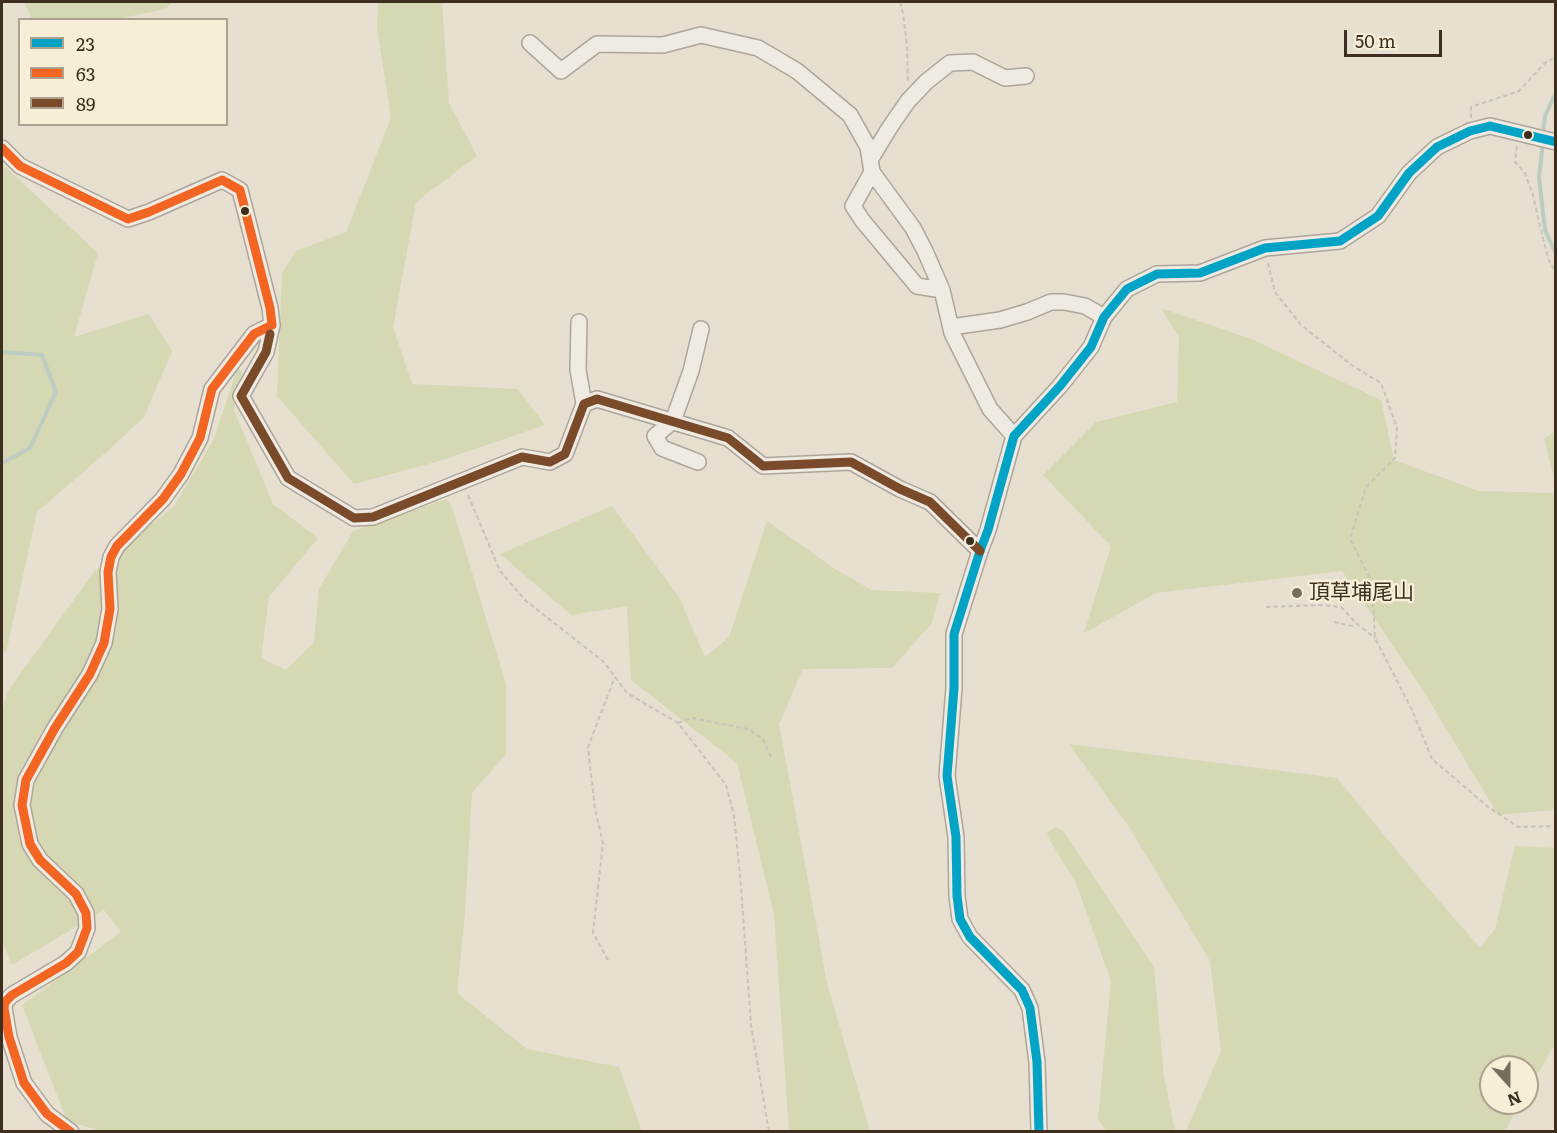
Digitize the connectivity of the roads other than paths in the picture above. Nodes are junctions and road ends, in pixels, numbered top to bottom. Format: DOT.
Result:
graph roads {
  1 [pos="530,43"];
  2 [pos="1026,76"];
  3 [pos="1553,141"];
  4 [pos="2,148"];
  5 [pos="871,166"];
  6 [pos="942,290"];
  7 [pos="1104,317"];
  8 [pos="579,322"];
  9 [pos="272,325"];
  10 [pos="951,327"];
  11 [pos="701,328"];
  12 [pos="584,404"];
  13 [pos="673,421"];
  14 [pos="1014,436"];
  15 [pos="698,462"];
  16 [pos="980,550"];
  17 [pos="71,1131"];
  18 [pos="1039,1131"];
  1 -- 5 [label="street"];
  2 -- 5 [label="street"];
  3 -- 7 [label="street"];
  4 -- 9 [label="street"];
  5 -- 6 [label="street"];
  5 -- 6 [label="street"];
  6 -- 10 [label="street"];
  7 -- 10 [label="street"];
  7 -- 14 [label="street"];
  8 -- 12 [label="street"];
  9 -- 12 [label="street"];
  9 -- 17 [label="street"];
  10 -- 14 [label="street"];
  11 -- 13 [label="street"];
  12 -- 13 [label="street"];
  13 -- 15 [label="street"];
  13 -- 16 [label="street"];
  14 -- 16 [label="street"];
  16 -- 18 [label="street"];
}
